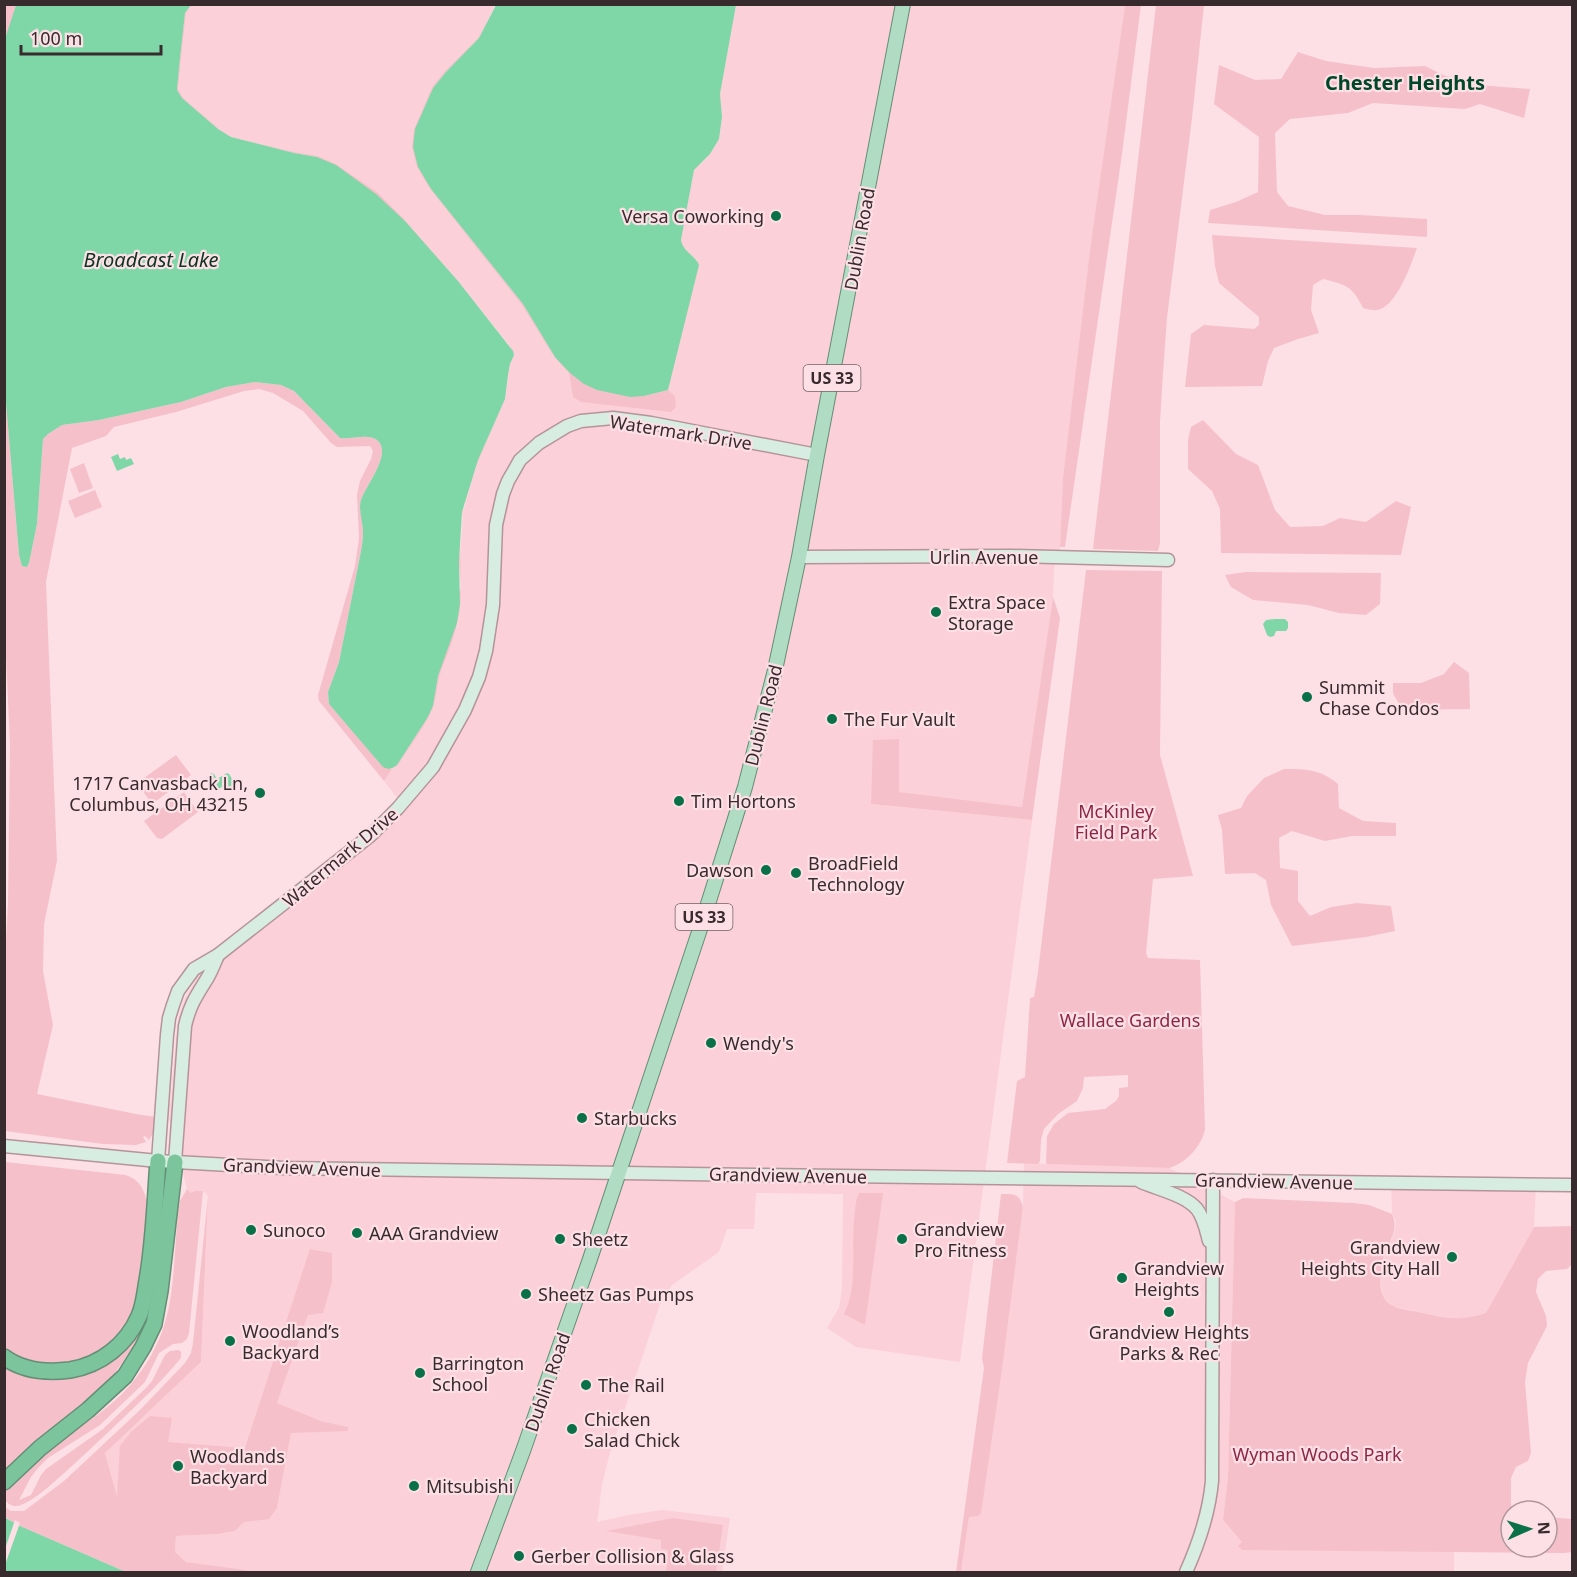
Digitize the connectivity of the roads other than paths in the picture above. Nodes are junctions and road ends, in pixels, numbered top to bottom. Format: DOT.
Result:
graph roads {
  1 [pos="903,4"];
  2 [pos="817,455"];
  3 [pos="799,557"];
  4 [pos="1168,560"];
  5 [pos="218,955"];
  6 [pos="7,1146"];
  7 [pos="158,1161"];
  8 [pos="175,1162"];
  9 [pos="619,1173"];
  10 [pos="1134,1180"];
  11 [pos="1213,1180"];
  12 [pos="1572,1185"];
  13 [pos="1213,1265"];
  14 [pos="4,1357"];
  15 [pos="4,1482"];
  16 [pos="478,1572"];
  17 [pos="1186,1572"];
  1 -- 2 [label="main road, Dublin Road / US 33"];
  2 -- 3 [label="main road, Dublin Road / US 33"];
  2 -- 5 [label="main road, Watermark Drive"];
  3 -- 4 [label="main road, Urlin Avenue"];
  3 -- 9 [label="main road, Dublin Road / US 33"];
  5 -- 7 [label="main road, Watermark Drive"];
  5 -- 8 [label="main road, Watermark Drive"];
  6 -- 7 [label="main road, Grandview Avenue"];
  7 -- 8 [label="main road, Grandview Avenue"];
  7 -- 14 [label="highway"];
  8 -- 9 [label="main road, Grandview Avenue"];
  8 -- 15 [label="highway"];
  9 -- 10 [label="main road, Grandview Avenue"];
  9 -- 16 [label="main road, Dublin Road / US 33"];
  10 -- 11 [label="main road, Grandview Avenue"];
  10 -- 13 [label="main road"];
  11 -- 12 [label="main road, Grandview Avenue"];
  11 -- 13 [label="main road"];
  13 -- 17 [label="main road"];
}
